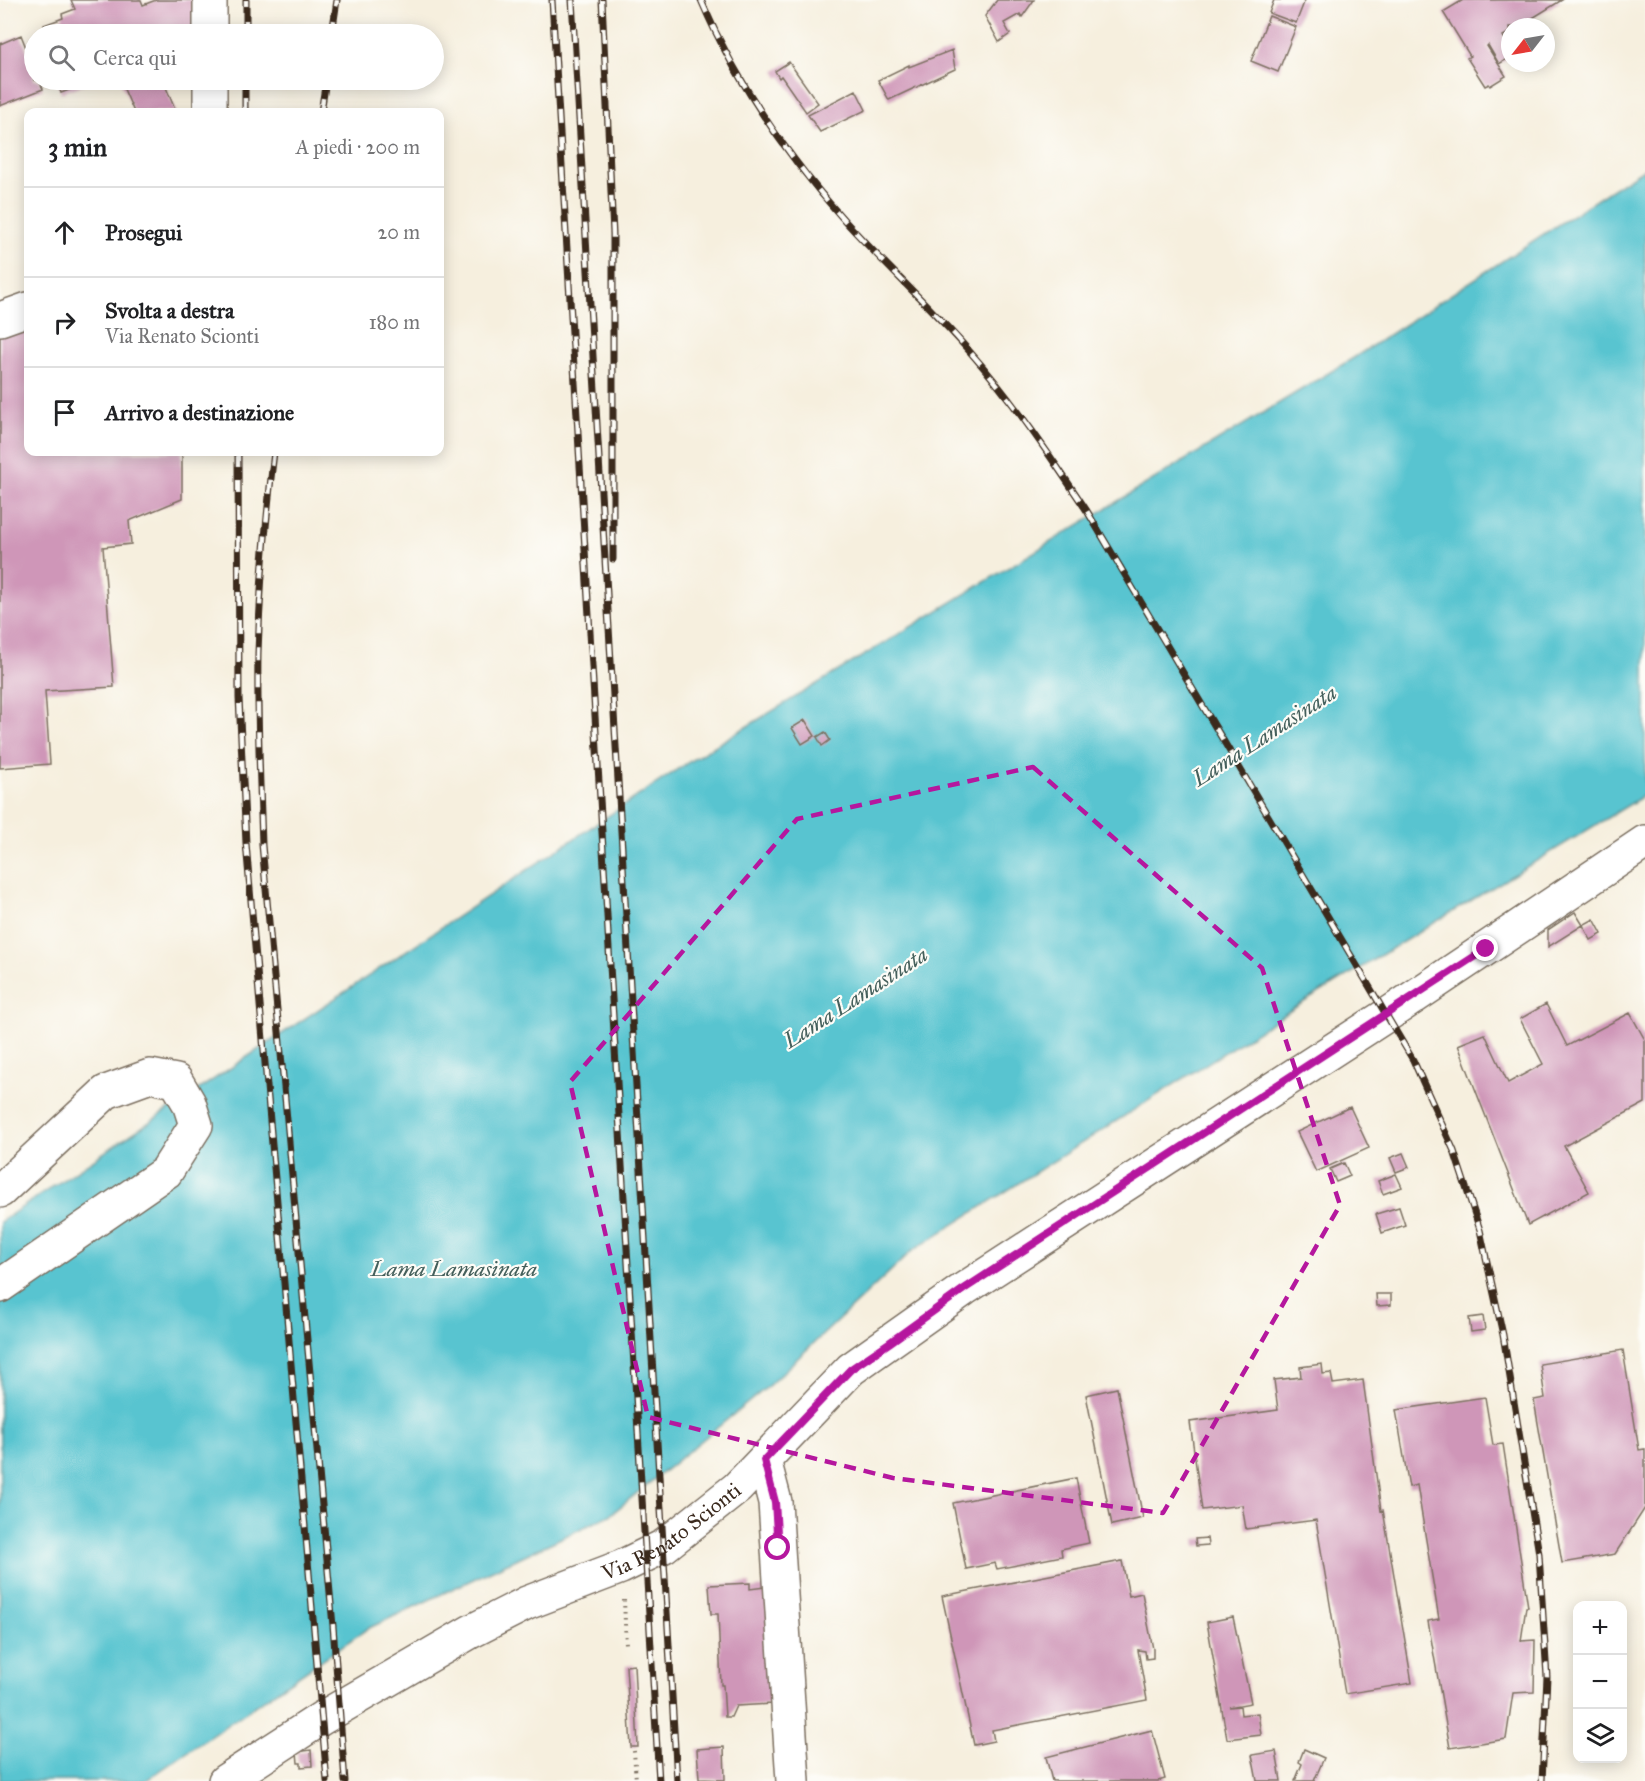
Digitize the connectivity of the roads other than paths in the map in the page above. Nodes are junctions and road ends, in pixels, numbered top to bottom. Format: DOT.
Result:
graph roads {
  1 [pos="210,0"];
  2 [pos="210,24"];
  3 [pos="210,90"];
  4 [pos="210,108"];
  5 [pos="24,310"];
  6 [pos="0,319"];
  7 [pos="1645,842"];
  8 [pos="0,1191"];
  9 [pos="0,1286"];
  10 [pos="764,1460"];
  11 [pos="242,1776"];
  12 [pos="793,1781"];
  1 -- 2 [label="street"];
  3 -- 4 [label="street"];
  5 -- 6 [label="street"];
  7 -- 10 [label="street, Via Renato Scionti"];
  8 -- 9 [label="street"];
  10 -- 11 [label="street, Via Renato Scionti"];
  10 -- 12 [label="street"];
}
